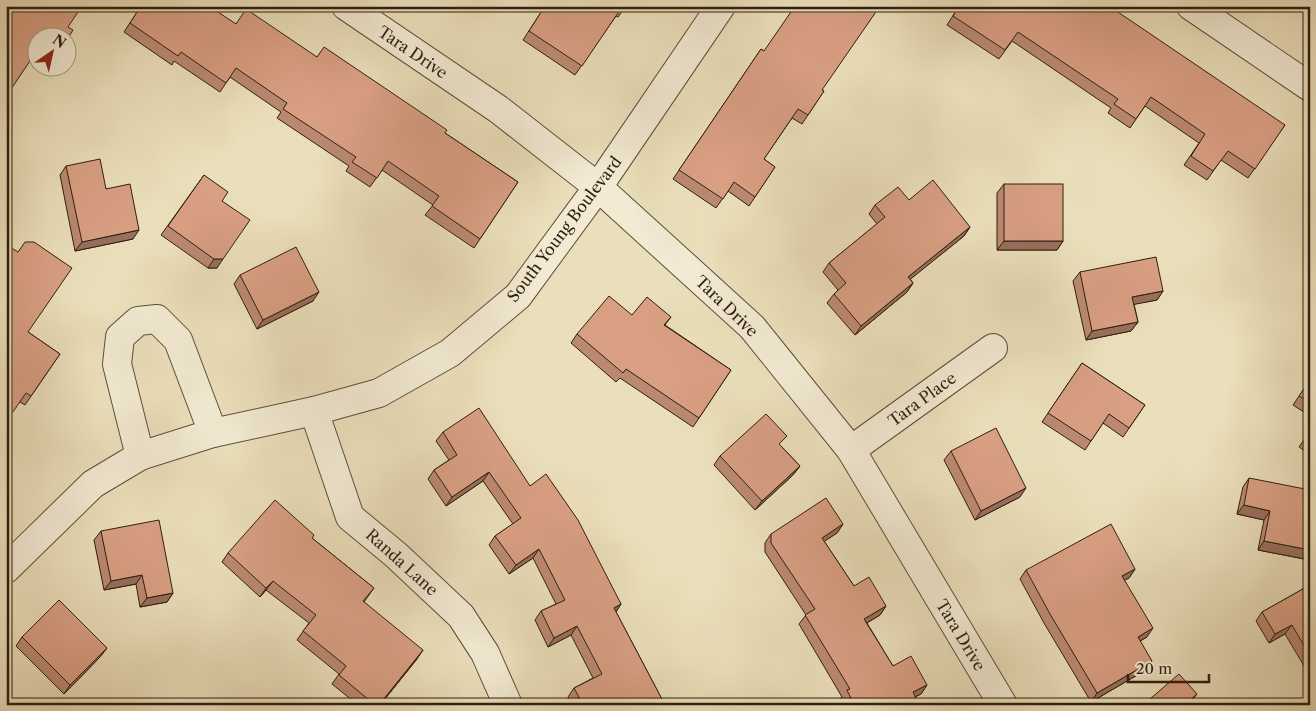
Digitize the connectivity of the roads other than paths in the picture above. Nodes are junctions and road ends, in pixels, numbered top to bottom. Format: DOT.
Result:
graph roads {
  1 [pos="346,6"];
  2 [pos="721,6"];
  3 [pos="1191,6"];
  4 [pos="1310,87"];
  5 [pos="598,188"];
  6 [pos="993,348"];
  7 [pos="314,411"];
  8 [pos="213,433"];
  9 [pos="851,450"];
  10 [pos="140,456"];
  11 [pos="6,569"];
  12 [pos="508,705"];
  13 [pos="1003,705"];
  1 -- 5 [label="street, Tara Drive"];
  2 -- 5 [label="street, South Young Boulevard"];
  3 -- 4 [label="street"];
  5 -- 7 [label="street, South Young Boulevard"];
  5 -- 9 [label="street, Tara Drive"];
  6 -- 9 [label="street, Tara Place"];
  7 -- 8 [label="street, South Young Boulevard"];
  7 -- 12 [label="street, Randa Lane"];
  8 -- 10 [label="street, South Young Boulevard"];
  8 -- 10 [label="street"];
  9 -- 13 [label="street, Tara Drive"];
  10 -- 11 [label="street, South Young Boulevard"];
}
